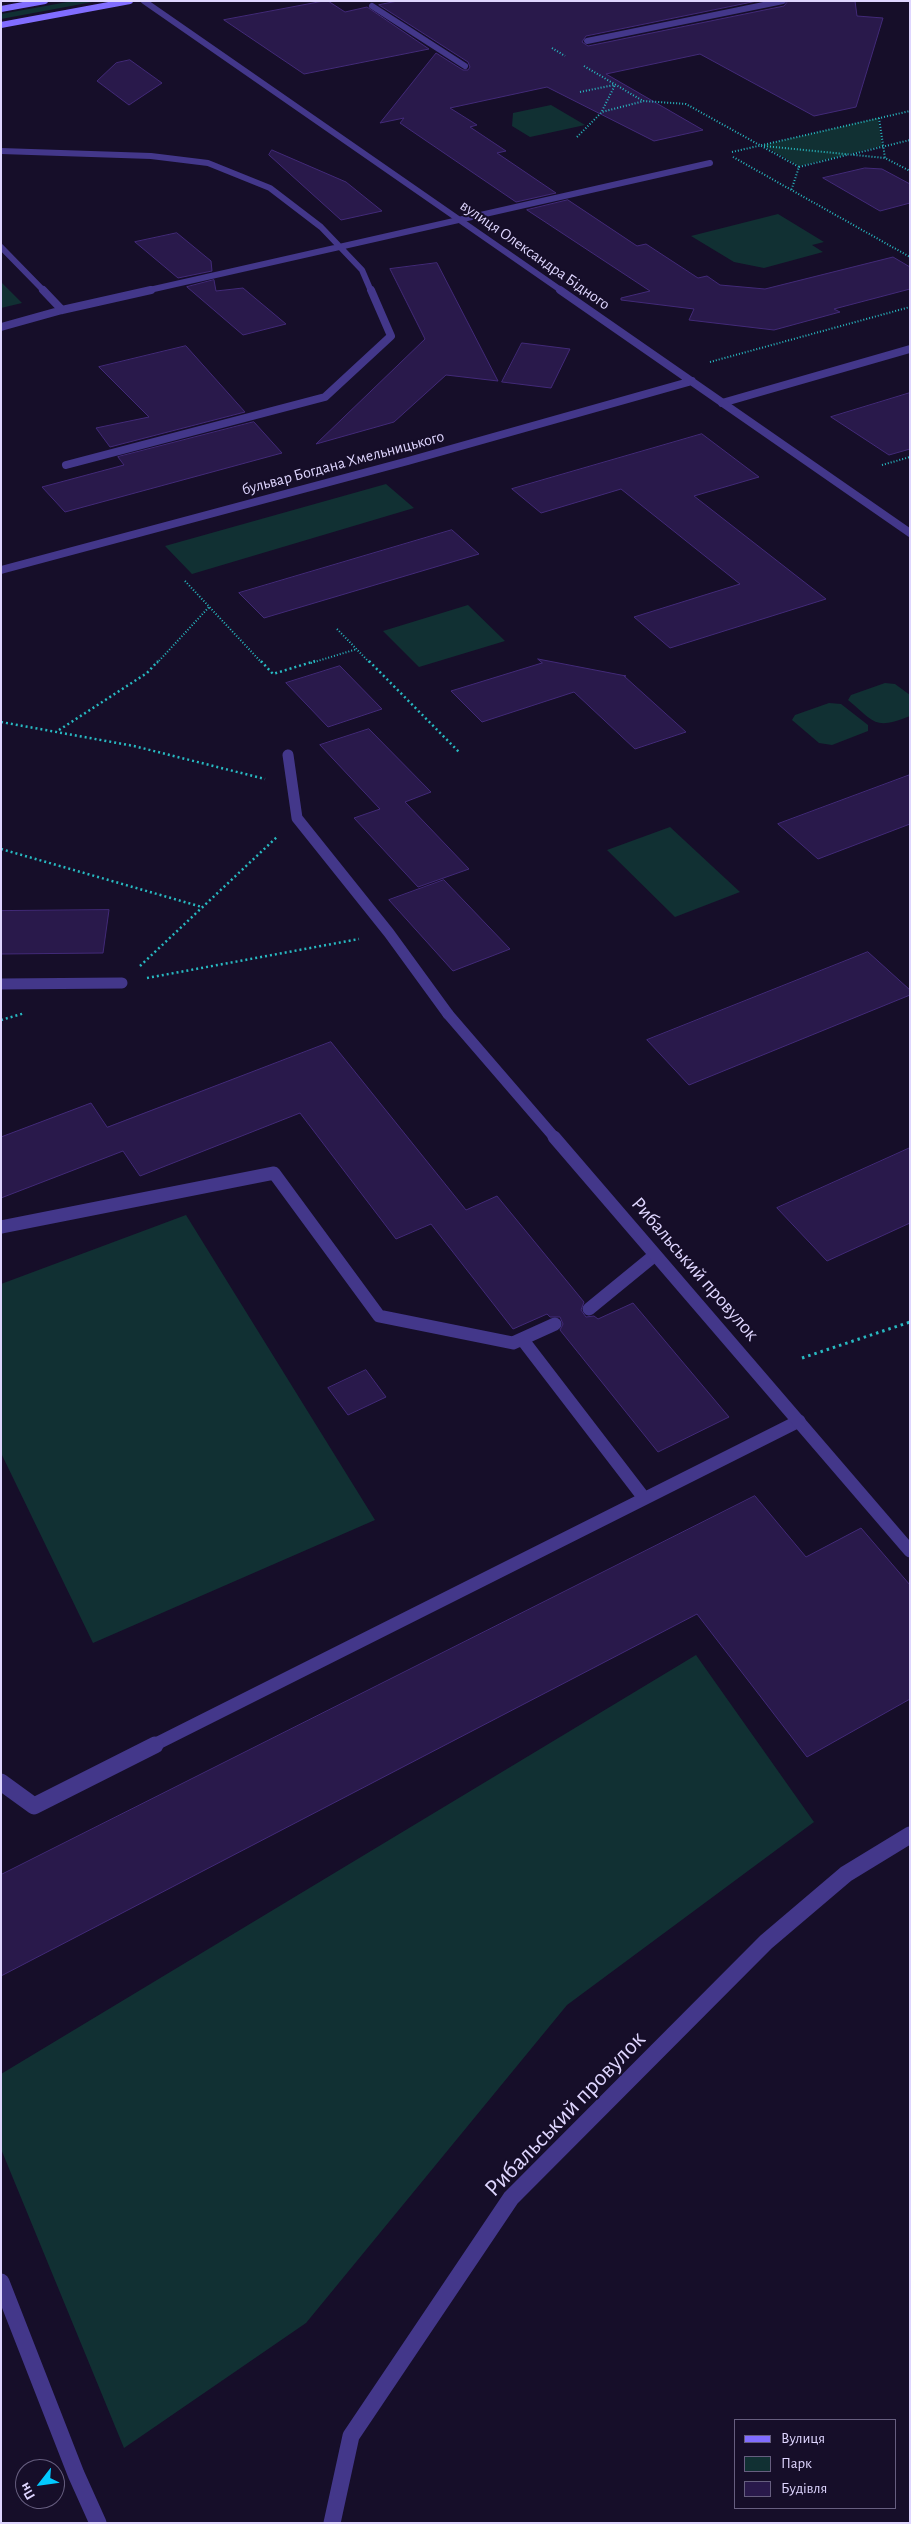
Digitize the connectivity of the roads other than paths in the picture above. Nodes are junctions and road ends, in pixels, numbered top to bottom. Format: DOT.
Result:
graph roads {
  1 [pos="45,1"];
  2 [pos="130,1"];
  3 [pos="144,1"];
  4 [pos="783,1"];
  5 [pos="372,6"];
  6 [pos="1,9"];
  7 [pos="1,25"];
  8 [pos="587,41"];
  9 [pos="465,66"];
  10 [pos="1,151"];
  11 [pos="710,163"];
  12 [pos="460,221"];
  13 [pos="340,247"];
  14 [pos="1,248"];
  15 [pos="62,310"];
  16 [pos="1,327"];
  17 [pos="910,349"];
  18 [pos="692,382"];
  19 [pos="722,403"];
  20 [pos="66,465"];
  21 [pos="910,533"];
  22 [pos="1,570"];
  23 [pos="288,755"];
  24 [pos="122,983"];
  25 [pos="1,984"];
  26 [pos="1,1228"];
  27 [pos="654,1255"];
  28 [pos="589,1309"];
  29 [pos="555,1324"];
  30 [pos="522,1339"];
  31 [pos="799,1421"];
  32 [pos="644,1498"];
  33 [pos="910,1550"];
  34 [pos="1,1782"];
  35 [pos="910,1835"];
  36 [pos="1,2282"];
  37 [pos="98,2523"];
  38 [pos="332,2523"];
  1 -- 6 [label="main road"];
  2 -- 7 [label="main road"];
  3 -- 12 [label="street, вулиця Олександра Бідного"];
  4 -- 8 [label="street"];
  5 -- 9 [label="street"];
  10 -- 13 [label="street"];
  11 -- 12 [label="street"];
  12 -- 13 [label="street"];
  12 -- 18 [label="street, вулиця Олександра Бідного"];
  13 -- 15 [label="street"];
  13 -- 20 [label="street"];
  14 -- 15 [label="street"];
  15 -- 16 [label="street"];
  17 -- 19 [label="street"];
  18 -- 19 [label="street, вулиця Олександра Бідного"];
  18 -- 22 [label="street, бульвар Богдана Хмельницького"];
  19 -- 21 [label="street, вулиця Олександра Бідного"];
  23 -- 27 [label="street, Рибальський провулок"];
  24 -- 25 [label="street"];
  26 -- 30 [label="street"];
  27 -- 28 [label="street"];
  27 -- 31 [label="street, Рибальський провулок"];
  29 -- 30 [label="street"];
  30 -- 32 [label="street"];
  31 -- 32 [label="street"];
  31 -- 33 [label="street, Рибальський провулок"];
  32 -- 34 [label="street"];
  35 -- 38 [label="street, Рибальський провулок"];
  36 -- 37 [label="street"];
}
